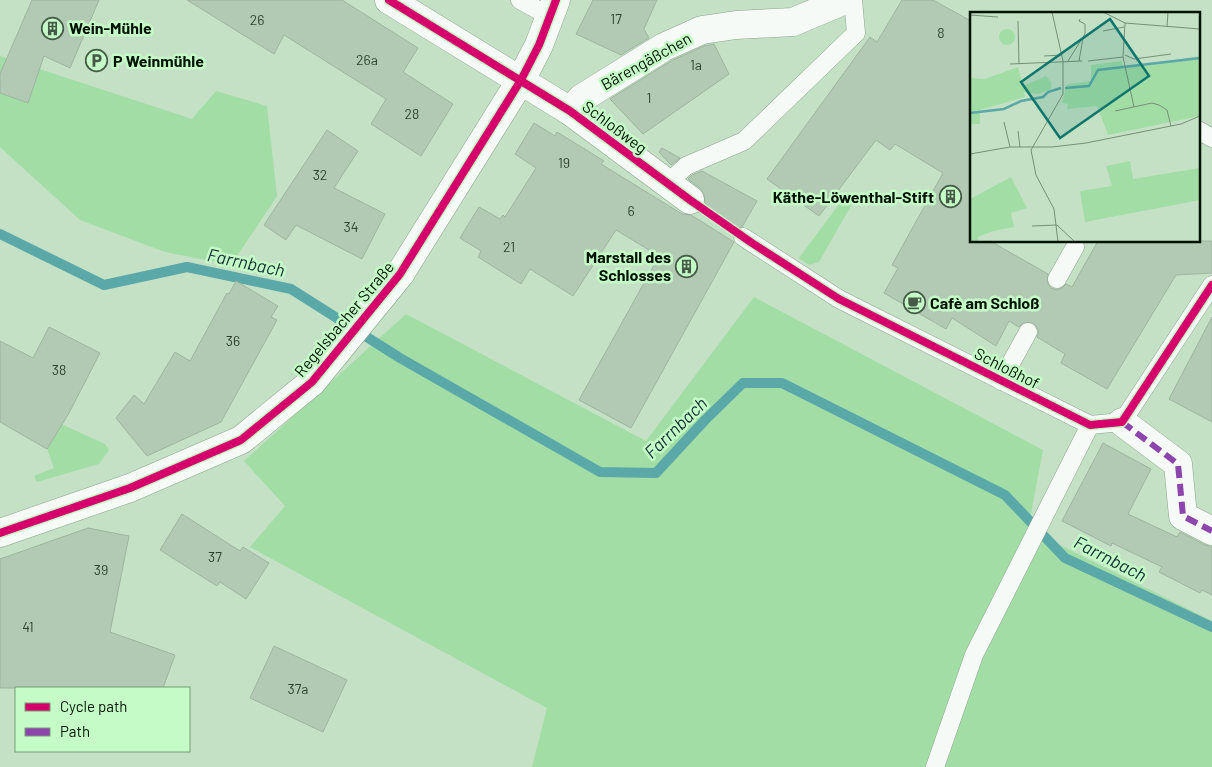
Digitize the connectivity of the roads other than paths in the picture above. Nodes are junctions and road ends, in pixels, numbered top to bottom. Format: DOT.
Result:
graph roads {
  1 [pos="389,0"];
  2 [pos="520,0"];
  3 [pos="845,0"];
  4 [pos="853,0"];
  5 [pos="552,8"];
  6 [pos="521,80"];
  7 [pos="570,111"];
  8 [pos="1200,131"];
  9 [pos="1212,138"];
  10 [pos="668,183"];
  11 [pos="690,200"];
  12 [pos="743,237"];
  13 [pos="1075,247"];
  14 [pos="1057,279"];
  15 [pos="1212,285"];
  16 [pos="1028,332"];
  17 [pos="1001,381"];
  18 [pos="1122,422"];
  19 [pos="1090,425"];
  20 [pos="1212,531"];
  21 [pos="0,533"];
  22 [pos="935,767"];
  1 -- 6 [label="street"];
  2 -- 5 [label="lane"];
  3 -- 7 [label="street, Bärengäßchen"];
  4 -- 10 [label="lane"];
  5 -- 6 [label="street, Regelsbacher Straße"];
  6 -- 7 [label="street, Schloßweg"];
  6 -- 21 [label="street, Regelsbacher Straße"];
  7 -- 10 [label="street, Schloßweg"];
  8 -- 9 [label="lane"];
  10 -- 11 [label="street, Schloßweg"];
  12 -- 17 [label="lane, Schloßhof"];
  13 -- 14 [label="lane"];
  15 -- 18 [label="lane"];
  16 -- 17 [label="lane"];
  17 -- 19 [label="lane, Schloßhof"];
  18 -- 19 [label="lane"];
  18 -- 20 [label="street"];
  19 -- 22 [label="lane"];
}
